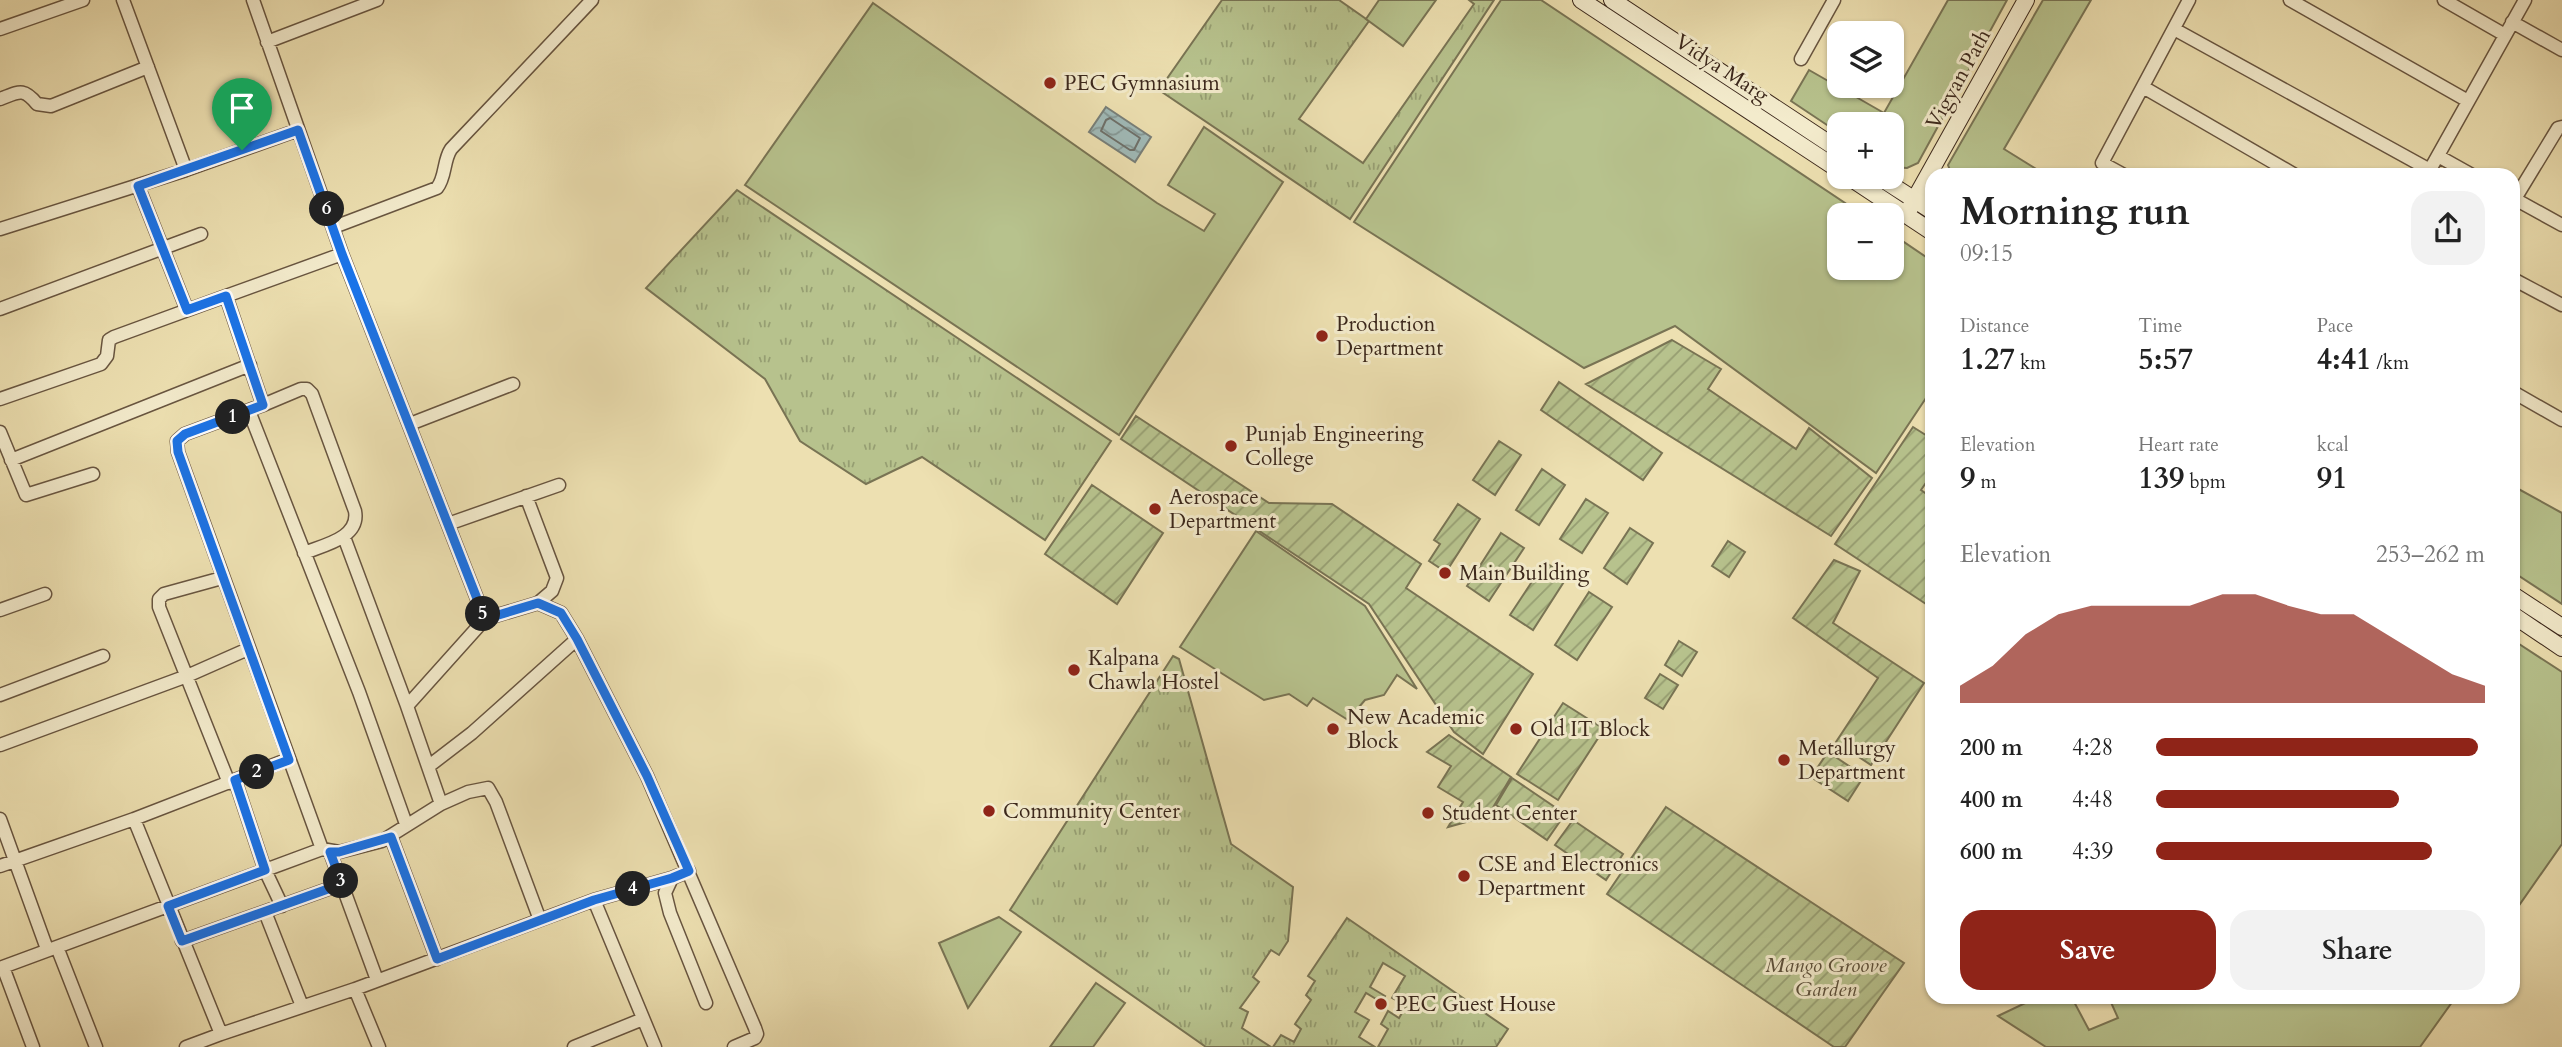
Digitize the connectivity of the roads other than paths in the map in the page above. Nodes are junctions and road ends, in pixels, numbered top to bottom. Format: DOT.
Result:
graph roads {
  1 [pos="83,0"];
  2 [pos="123,0"];
  3 [pos="253,0"];
  4 [pos="377,0"];
  5 [pos="1581,0"];
  6 [pos="1612,0"];
  7 [pos="1834,0"];
  8 [pos="2025,0"];
  9 [pos="2189,0"];
  10 [pos="2290,0"];
  11 [pos="2444,0"];
  12 [pos="2525,0"];
  13 [pos="585,3"];
  14 [pos="2512,22"];
  15 [pos="0,29"];
  16 [pos="2174,29"];
  17 [pos="2505,35"];
  18 [pos="267,41"];
  19 [pos="2562,50"];
  20 [pos="1801,59"];
  21 [pos="148,67"];
  22 [pos="2143,87"];
  23 [pos="0,99"];
  24 [pos="2468,101"];
  25 [pos="2562,127"];
  26 [pos="298,130"];
  27 [pos="1827,142"];
  28 [pos="2438,156"];
  29 [pos="1827,162"];
  30 [pos="1932,168"];
  31 [pos="2111,168"];
  32 [pos="2283,168"];
  33 [pos="2422,168"];
  34 [pos="2431,168"];
  35 [pos="2459,168"];
  36 [pos="186,170"];
  37 [pos="1925,180"];
  38 [pos="138,186"];
  39 [pos="1867,189"];
  40 [pos="1898,189"];
  41 [pos="2520,190"];
  42 [pos="1914,200"];
  43 [pos="2520,203"];
  44 [pos="1925,207"];
  45 [pos="1906,215"];
  46 [pos="2562,225"];
  47 [pos="1925,227"];
  48 [pos="334,228"];
  49 [pos="0,229"];
  50 [pos="201,234"];
  51 [pos="164,248"];
  52 [pos="342,254"];
  53 [pos="2520,283"];
  54 [pos="226,296"];
  55 [pos="2562,305"];
  56 [pos="0,309"];
  57 [pos="187,310"];
  58 [pos="250,365"];
  59 [pos="513,384"];
  60 [pos="2520,396"];
  61 [pos="0,399"];
  62 [pos="263,405"];
  63 [pos="249,411"];
  64 [pos="2562,420"];
  65 [pos="410,424"];
  66 [pos="0,432"];
  67 [pos="11,460"];
  68 [pos="93,474"];
  69 [pos="559,485"];
  70 [pos="526,496"];
  71 [pos="448,524"];
  72 [pos="344,537"];
  73 [pos="304,553"];
  74 [pos="222,578"];
  75 [pos="45,594"];
  76 [pos="2520,600"];
  77 [pos="538,603"];
  78 [pos="0,610"];
  79 [pos="485,619"];
  80 [pos="2520,620"];
  81 [pos="2562,627"];
  82 [pos="577,639"];
  83 [pos="2562,648"];
  84 [pos="248,649"];
  85 [pos="103,656"];
  86 [pos="187,676"];
  87 [pos="0,695"];
  88 [pos="408,706"];
  89 [pos="0,744"];
  90 [pos="289,760"];
  91 [pos="429,766"];
  92 [pos="232,782"];
  93 [pos="441,804"];
  94 [pos="0,819"];
  95 [pos="134,819"];
  96 [pos="406,824"];
  97 [pos="391,837"];
  98 [pos="326,850"];
  99 [pos="15,860"];
  100 [pos="0,866"];
  101 [pos="265,870"];
  102 [pos="689,871"];
  103 [pos="672,878"];
  104 [pos="342,884"];
  105 [pos="594,900"];
  106 [pos="168,906"];
  107 [pos="282,906"];
  108 [pos="265,912"];
  109 [pos="540,920"];
  110 [pos="182,941"];
  111 [pos="52,948"];
  112 [pos="437,959"];
  113 [pos="1,968"];
  114 [pos="377,980"];
  115 [pos="355,989"];
  116 [pos="706,1003"];
  117 [pos="302,1006"];
  118 [pos="643,1019"];
  119 [pos="221,1034"];
  120 [pos="33,1047"];
  121 [pos="96,1047"];
  122 [pos="186,1047"];
  123 [pos="379,1047"];
  124 [pos="574,1047"];
  125 [pos="655,1047"];
  126 [pos="734,1047"];
  1 -- 15 [label="street"];
  2 -- 21 [label="street"];
  3 -- 18 [label="street"];
  4 -- 18 [label="street"];
  5 -- 29 [label="main road, Vidya Marg"];
  6 -- 27 [label="main road, Vidya Marg"];
  7 -- 20 [label="street"];
  8 -- 30 [label="main road, Vigyan Path"];
  9 -- 16 [label="street"];
  10 -- 24 [label="street"];
  11 -- 17 [label="street"];
  12 -- 14 [label="street"];
  13 -- 48 [label="street"];
  14 -- 17 [label="street"];
  14 -- 19 [label="street"];
  16 -- 22 [label="street"];
  16 -- 33 [label="street"];
  17 -- 24 [label="street"];
  18 -- 26 [label="street"];
  21 -- 23 [label="street"];
  21 -- 36 [label="street"];
  22 -- 31 [label="street"];
  22 -- 32 [label="street"];
  24 -- 28 [label="street"];
  25 -- 41 [label="street"];
  26 -- 36 [label="street"];
  26 -- 48 [label="street"];
  28 -- 34 [label="street"];
  28 -- 35 [label="street"];
  36 -- 38 [label="street"];
  37 -- 42 [label="main road, Vigyan Path"];
  38 -- 49 [label="street"];
  38 -- 51 [label="street"];
  39 -- 45 [label="main road"];
  40 -- 42 [label="main road"];
  42 -- 44 [label="main road"];
  42 -- 45 [label="main road, Vigyan Path"];
  43 -- 46 [label="street"];
  45 -- 47 [label="main road"];
  48 -- 52 [label="street"];
  50 -- 51 [label="street"];
  51 -- 56 [label="street"];
  51 -- 57 [label="street"];
  52 -- 54 [label="street"];
  52 -- 65 [label="street"];
  53 -- 55 [label="street"];
  54 -- 57 [label="street"];
  54 -- 58 [label="street"];
  57 -- 61 [label="street"];
  58 -- 62 [label="street"];
  58 -- 67 [label="street"];
  59 -- 65 [label="street"];
  60 -- 64 [label="street"];
  62 -- 63 [label="street"];
  62 -- 72 [label="street"];
  63 -- 73 [label="street"];
  63 -- 74 [label="street"];
  65 -- 71 [label="street"];
  66 -- 67 [label="street"];
  67 -- 68 [label="street"];
  69 -- 70 [label="street"];
  70 -- 71 [label="street"];
  70 -- 77 [label="street"];
  71 -- 79 [label="street"];
  72 -- 73 [label="street"];
  72 -- 88 [label="street"];
  73 -- 96 [label="street"];
  74 -- 84 [label="street"];
  74 -- 86 [label="street"];
  75 -- 78 [label="street"];
  76 -- 81 [label="main road"];
  77 -- 79 [label="street"];
  77 -- 82 [label="street"];
  79 -- 88 [label="street"];
  80 -- 83 [label="main road"];
  82 -- 91 [label="street"];
  82 -- 102 [label="street"];
  84 -- 86 [label="street"];
  84 -- 90 [label="street"];
  85 -- 87 [label="street"];
  86 -- 89 [label="street"];
  86 -- 92 [label="street"];
  88 -- 91 [label="street"];
  90 -- 92 [label="street"];
  90 -- 98 [label="street"];
  91 -- 93 [label="street"];
  92 -- 95 [label="street"];
  92 -- 101 [label="street"];
  93 -- 96 [label="street"];
  93 -- 109 [label="street"];
  94 -- 99 [label="street"];
  95 -- 99 [label="street"];
  95 -- 106 [label="street"];
  96 -- 97 [label="street"];
  97 -- 98 [label="street"];
  97 -- 112 [label="street"];
  98 -- 101 [label="street"];
  98 -- 104 [label="street"];
  99 -- 100 [label="street"];
  99 -- 111 [label="street"];
  101 -- 106 [label="street"];
  101 -- 107 [label="street"];
  102 -- 103 [label="street"];
  102 -- 126 [label="street"];
  103 -- 105 [label="street"];
  103 -- 116 [label="street"];
  104 -- 107 [label="street"];
  104 -- 114 [label="street"];
  105 -- 109 [label="street"];
  105 -- 118 [label="street"];
  106 -- 110 [label="street"];
  106 -- 111 [label="street"];
  107 -- 108 [label="street"];
  108 -- 110 [label="street"];
  108 -- 117 [label="street"];
  109 -- 112 [label="street"];
  110 -- 119 [label="street"];
  111 -- 113 [label="street"];
  111 -- 121 [label="street"];
  112 -- 114 [label="street"];
  113 -- 120 [label="street"];
  114 -- 115 [label="street"];
  115 -- 117 [label="street"];
  115 -- 123 [label="street"];
  117 -- 119 [label="street"];
  118 -- 124 [label="street"];
  118 -- 125 [label="street"];
  119 -- 122 [label="street"];
}
